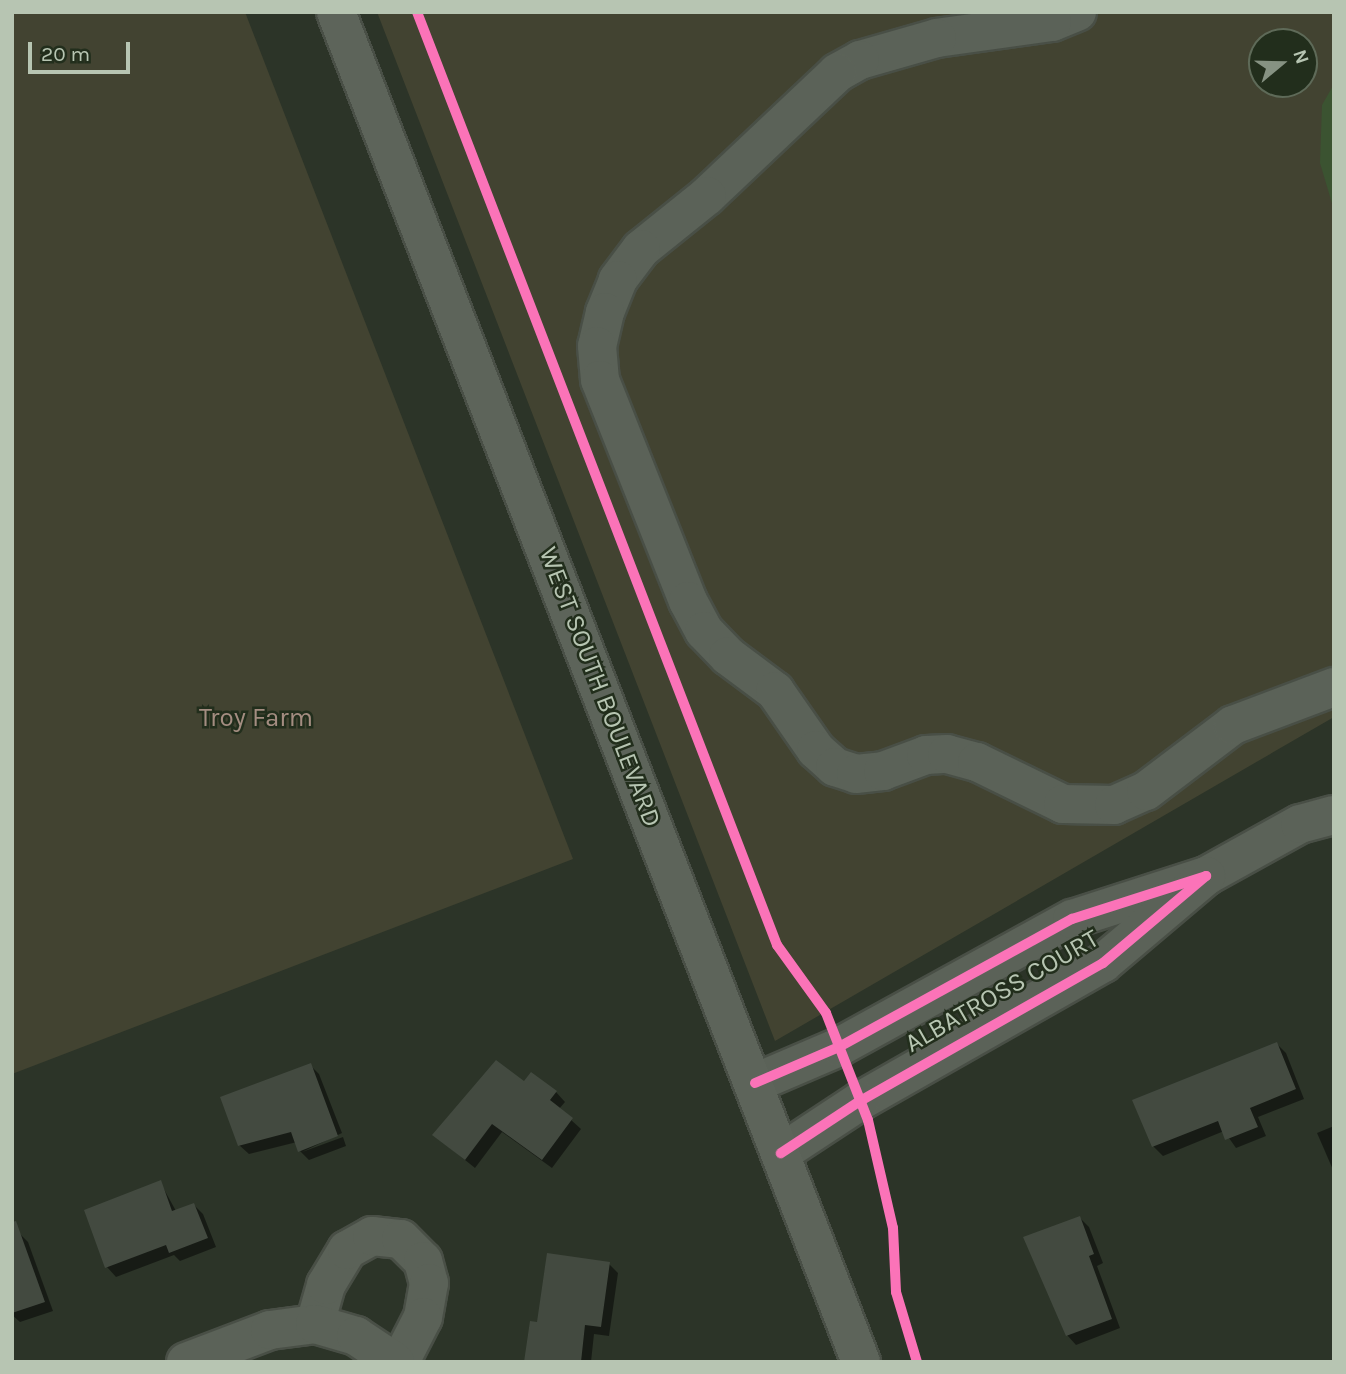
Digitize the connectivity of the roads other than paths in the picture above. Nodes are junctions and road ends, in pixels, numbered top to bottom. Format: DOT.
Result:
graph roads {
  1 [pos="336,12"];
  2 [pos="1077,12"];
  3 [pos="1334,687"];
  4 [pos="1334,815"];
  5 [pos="1206,876"];
  6 [pos="963,980"];
  7 [pos="992,1024"];
  8 [pos="755,1083"];
  9 [pos="782,1153"];
  10 [pos="315,1324"];
  11 [pos="186,1362"];
  12 [pos="398,1362"];
  13 [pos="861,1362"];
  1 -- 8 [label="main road, WEST SOUTH BOULEVARD"];
  2 -- 3 [label="street"];
  4 -- 5 [label="street, ALBATROSS COURT"];
  5 -- 6 [label="street, ALBATROSS COURT"];
  5 -- 7 [label="street, ALBATROSS COURT"];
  6 -- 7 [label="street"];
  6 -- 8 [label="street, ALBATROSS COURT"];
  7 -- 9 [label="street, ALBATROSS COURT"];
  8 -- 9 [label="main road, WEST SOUTH BOULEVARD"];
  9 -- 13 [label="main road, WEST SOUTH BOULEVARD"];
  10 -- 11 [label="street"];
  10 -- 12 [label="street"];
  10 -- 12 [label="street"];
}
